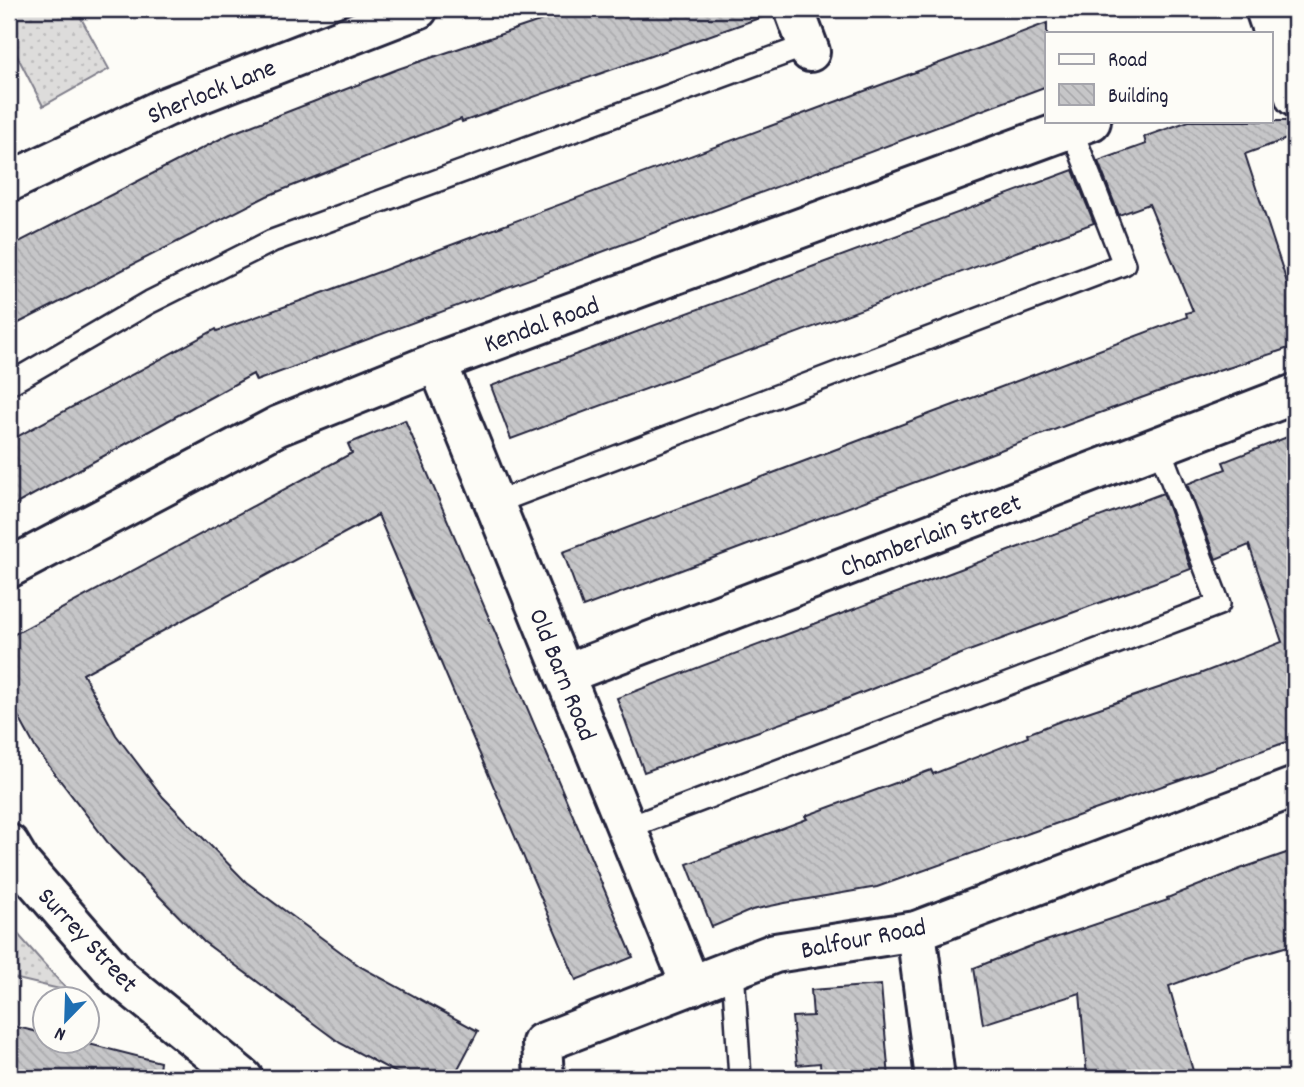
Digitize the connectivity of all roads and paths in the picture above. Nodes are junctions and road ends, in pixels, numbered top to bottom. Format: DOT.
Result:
graph roads {
  1 [pos="418,9"];
  2 [pos="794,9"];
  3 [pos="1265,9"];
  4 [pos="1270,32"];
  5 [pos="809,48"];
  6 [pos="1275,53"];
  7 [pos="1295,97"];
  8 [pos="1081,124"];
  9 [pos="13,169"];
  10 [pos="437,362"];
  11 [pos="9,384"];
  12 [pos="1295,394"];
  13 [pos="1158,447"];
  14 [pos="495,503"];
  15 [pos="9,568"];
  16 [pos="565,674"];
  17 [pos="1295,787"];
  18 [pos="627,828"];
  19 [pos="9,844"];
  20 [pos="916,931"];
  21 [pos="733,969"];
  22 [pos="691,986"];
  23 [pos="243,1078"];
  24 [pos="544,1078"];
  25 [pos="740,1078"];
  26 [pos="935,1078"];
  1 -- 9 [label="street, Sherlock Lane"];
  2 -- 5 [label="street"];
  3 -- 4 [label="street"];
  5 -- 11 [label="lane"];
  6 -- 7 [label="street"];
  8 -- 10 [label="street, Kendal Road"];
  8 -- 14 [label="lane"];
  10 -- 14 [label="street, Old Barn Road"];
  10 -- 15 [label="street, Kendal Road"];
  12 -- 13 [label="street, Chamberlain Street"];
  13 -- 16 [label="street, Chamberlain Street"];
  13 -- 18 [label="lane"];
  14 -- 16 [label="street, Old Barn Road"];
  16 -- 18 [label="street, Old Barn Road"];
  17 -- 20 [label="street, Balfour Road"];
  18 -- 22 [label="street, Old Barn Road"];
  19 -- 23 [label="street, Surrey Street"];
  20 -- 21 [label="street, Balfour Road"];
  20 -- 26 [label="street"];
  21 -- 22 [label="street, Balfour Road"];
  21 -- 25 [label="lane"];
  22 -- 24 [label="street, Balfour Road"];
}
